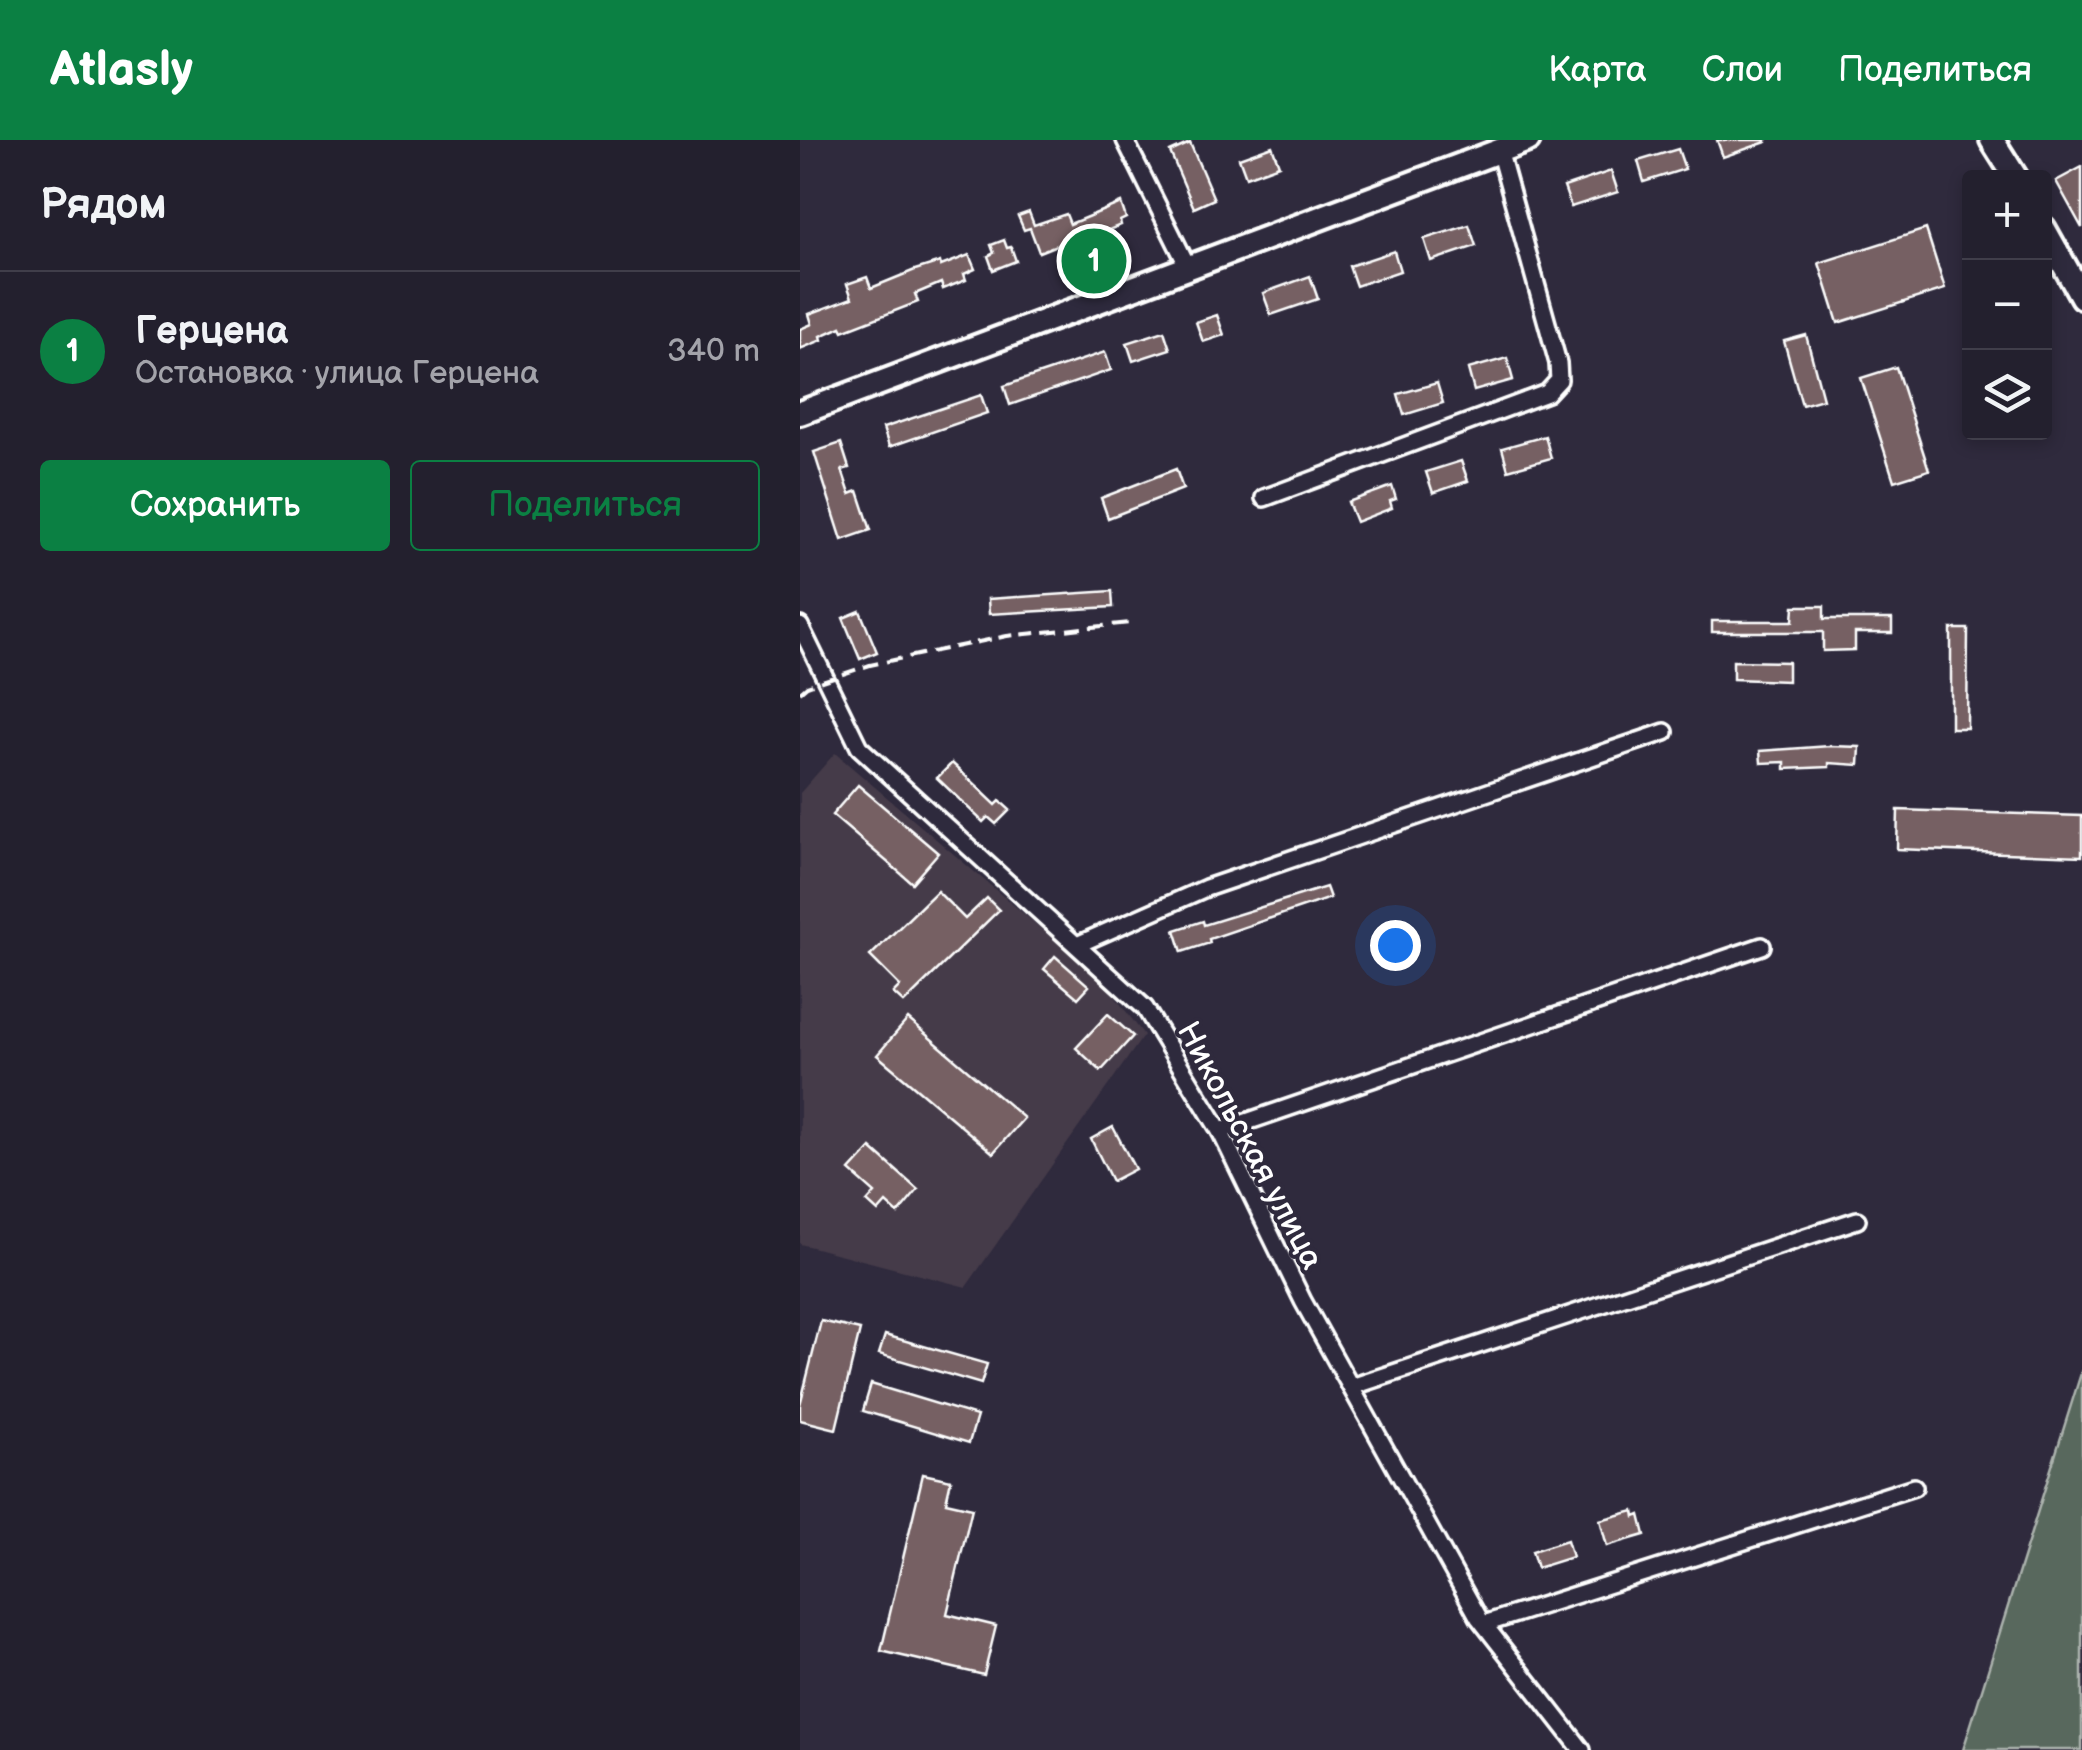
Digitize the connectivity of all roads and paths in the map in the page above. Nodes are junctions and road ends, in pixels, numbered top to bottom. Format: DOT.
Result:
graph roads {
  1 [pos="1125,140"];
  2 [pos="1528,140"];
  3 [pos="1992,140"];
  4 [pos="1499,150"];
  5 [pos="2011,170"];
  6 [pos="2052,243"];
  7 [pos="1188,267"];
  8 [pos="2082,297"];
  9 [pos="800,413"];
  10 [pos="1264,498"];
  11 [pos="800,626"];
  12 [pos="1665,732"];
  13 [pos="1079,944"];
  14 [pos="1762,946"];
  15 [pos="1220,1131"];
  16 [pos="1857,1220"];
  17 [pos="1351,1387"];
  18 [pos="1914,1487"];
  19 [pos="1484,1624"];
  20 [pos="1582,1750"];
  1 -- 7 [label="street"];
  2 -- 4 [label="main road"];
  3 -- 5 [label="main road"];
  4 -- 7 [label="main road"];
  4 -- 10 [label="street"];
  6 -- 8 [label="main road"];
  7 -- 9 [label="main road"];
  11 -- 13 [label="street, Никольская улица"];
  12 -- 13 [label="street"];
  13 -- 15 [label="street, Никольская улица"];
  14 -- 15 [label="street"];
  15 -- 17 [label="street, Никольская улица"];
  16 -- 17 [label="street"];
  17 -- 19 [label="street, Никольская улица"];
  18 -- 19 [label="street"];
  19 -- 20 [label="street, Никольская улица"];
}
